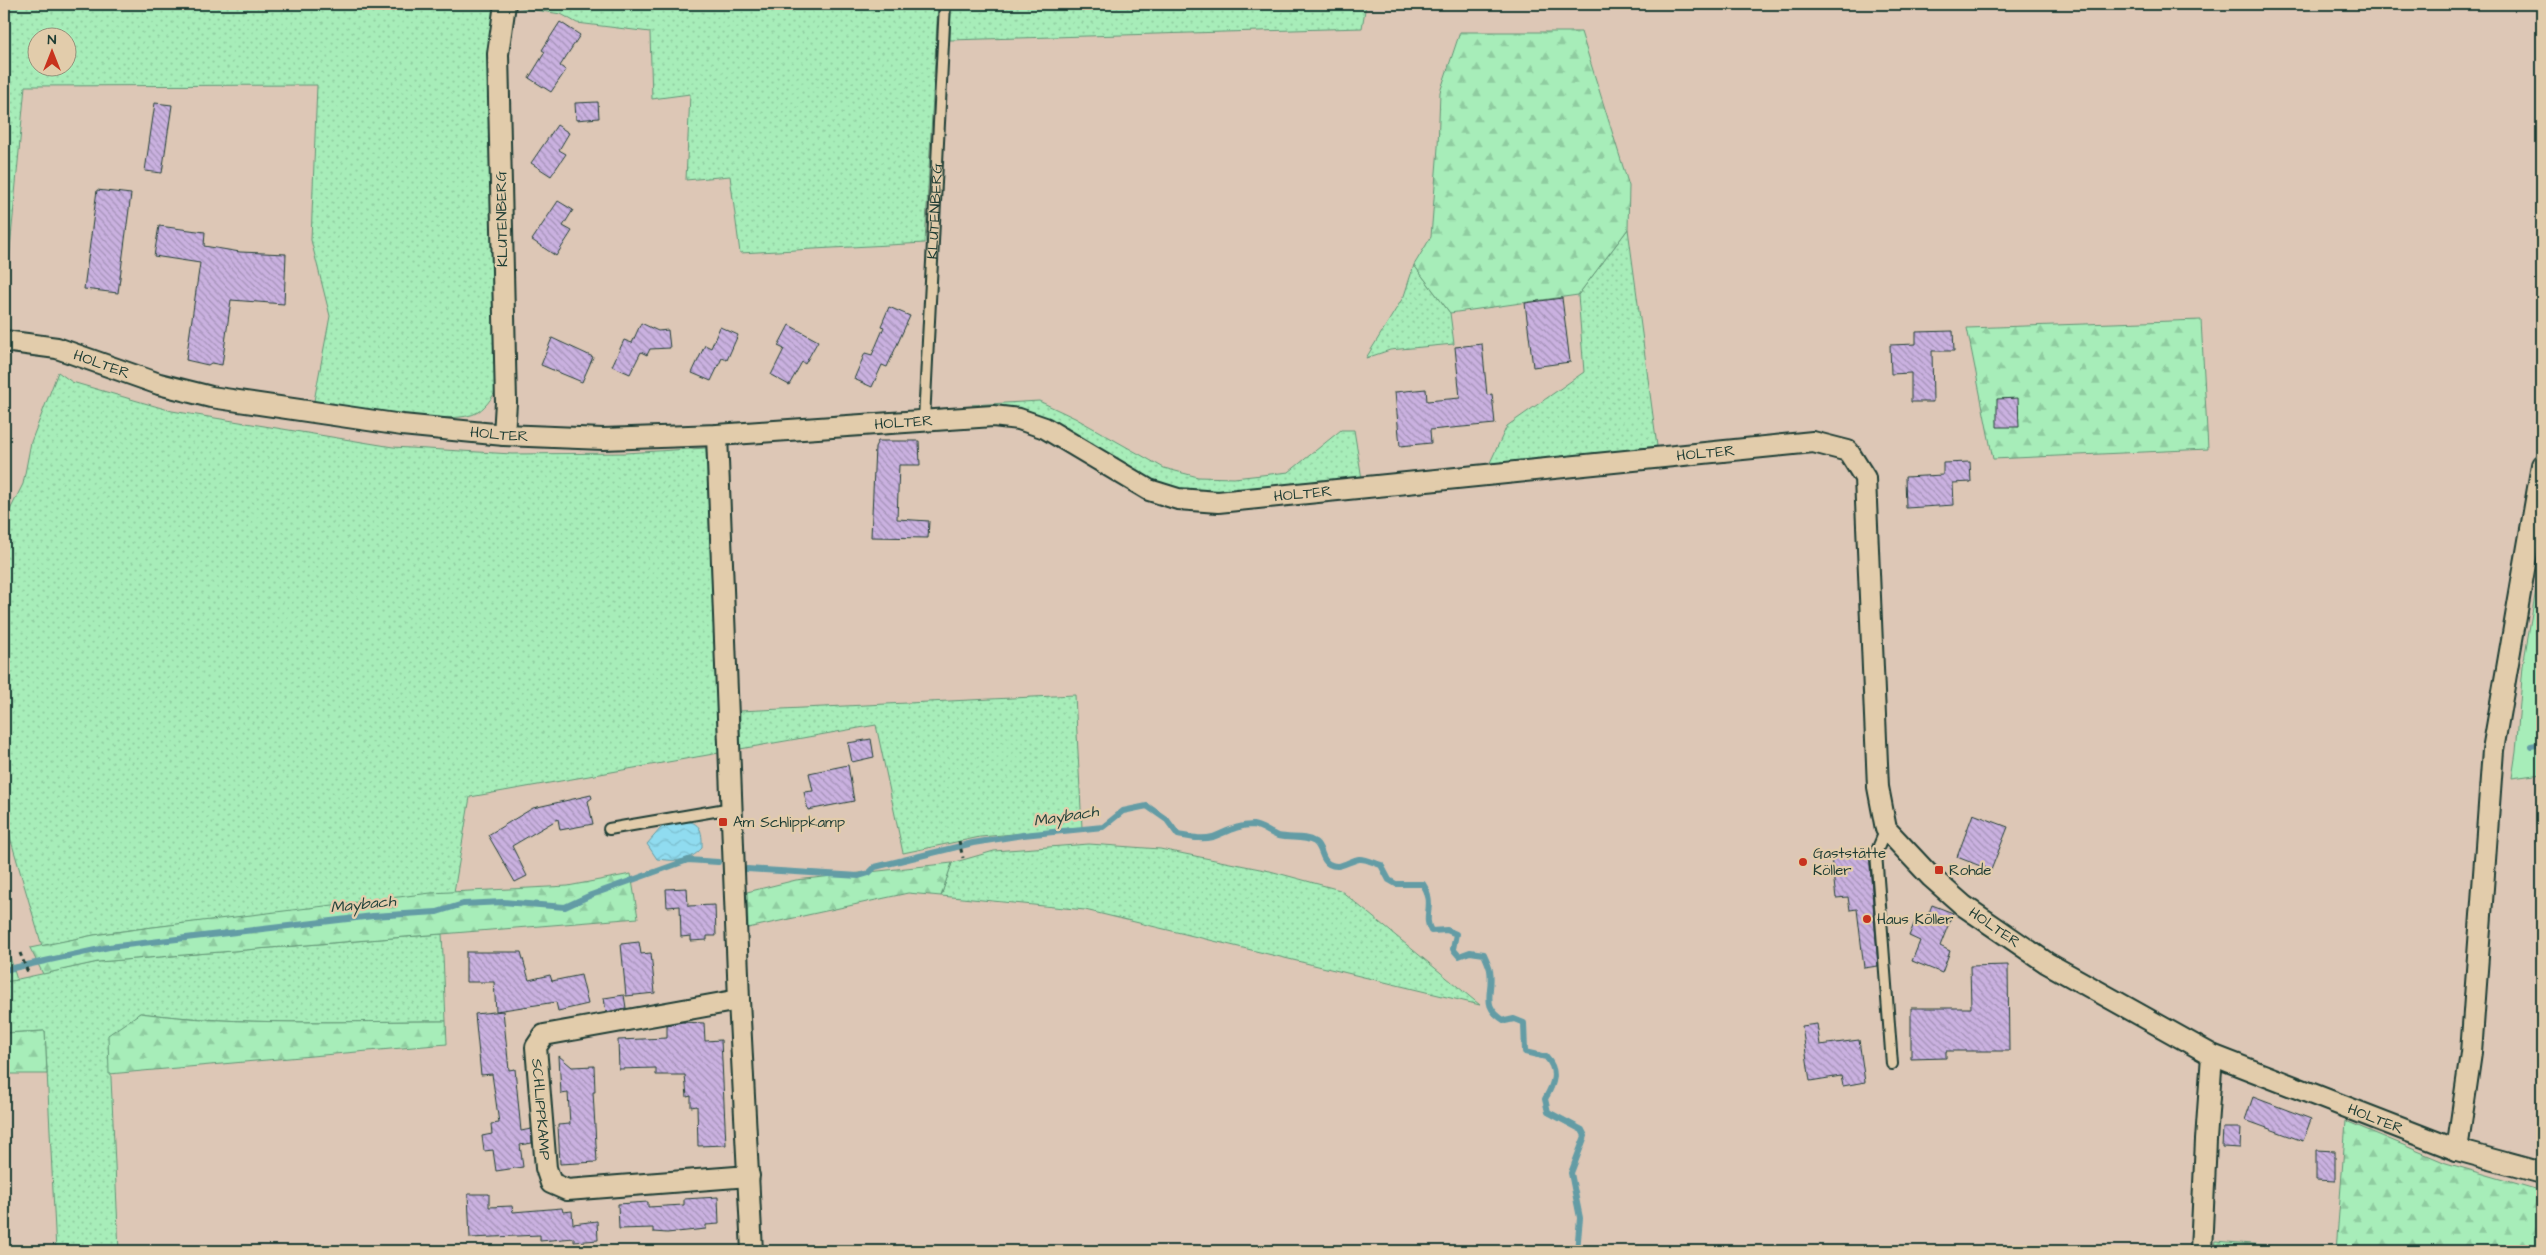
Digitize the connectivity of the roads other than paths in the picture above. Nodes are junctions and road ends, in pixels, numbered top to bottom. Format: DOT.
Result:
graph roads {
  1 [pos="505,4"];
  2 [pos="945,4"];
  3 [pos="4,341"];
  4 [pos="924,420"];
  5 [pos="504,435"];
  6 [pos="717,435"];
  7 [pos="2542,465"];
  8 [pos="732,808"];
  9 [pos="609,829"];
  10 [pos="1886,829"];
  11 [pos="739,1000"];
  12 [pos="2212,1054"];
  13 [pos="1892,1064"];
  14 [pos="2457,1150"];
  15 [pos="2542,1173"];
  16 [pos="749,1176"];
  17 [pos="752,1251"];
  18 [pos="2201,1251"];
  1 -- 5 [label="street, KLUTENBERG"];
  2 -- 4 [label="lane, KLUTENBERG"];
  3 -- 5 [label="street, HOLTER"];
  4 -- 6 [label="street, HOLTER"];
  4 -- 10 [label="street, HOLTER"];
  5 -- 6 [label="street, HOLTER"];
  6 -- 8 [label="street"];
  7 -- 14 [label="street"];
  8 -- 9 [label="lane"];
  8 -- 11 [label="street"];
  10 -- 12 [label="street, HOLTER"];
  10 -- 13 [label="lane"];
  11 -- 16 [label="street"];
  11 -- 16 [label="street, SCHLIPPKAMP"];
  12 -- 14 [label="street, HOLTER"];
  12 -- 18 [label="street"];
  14 -- 15 [label="street, HOLTER"];
  16 -- 17 [label="street"];
}
